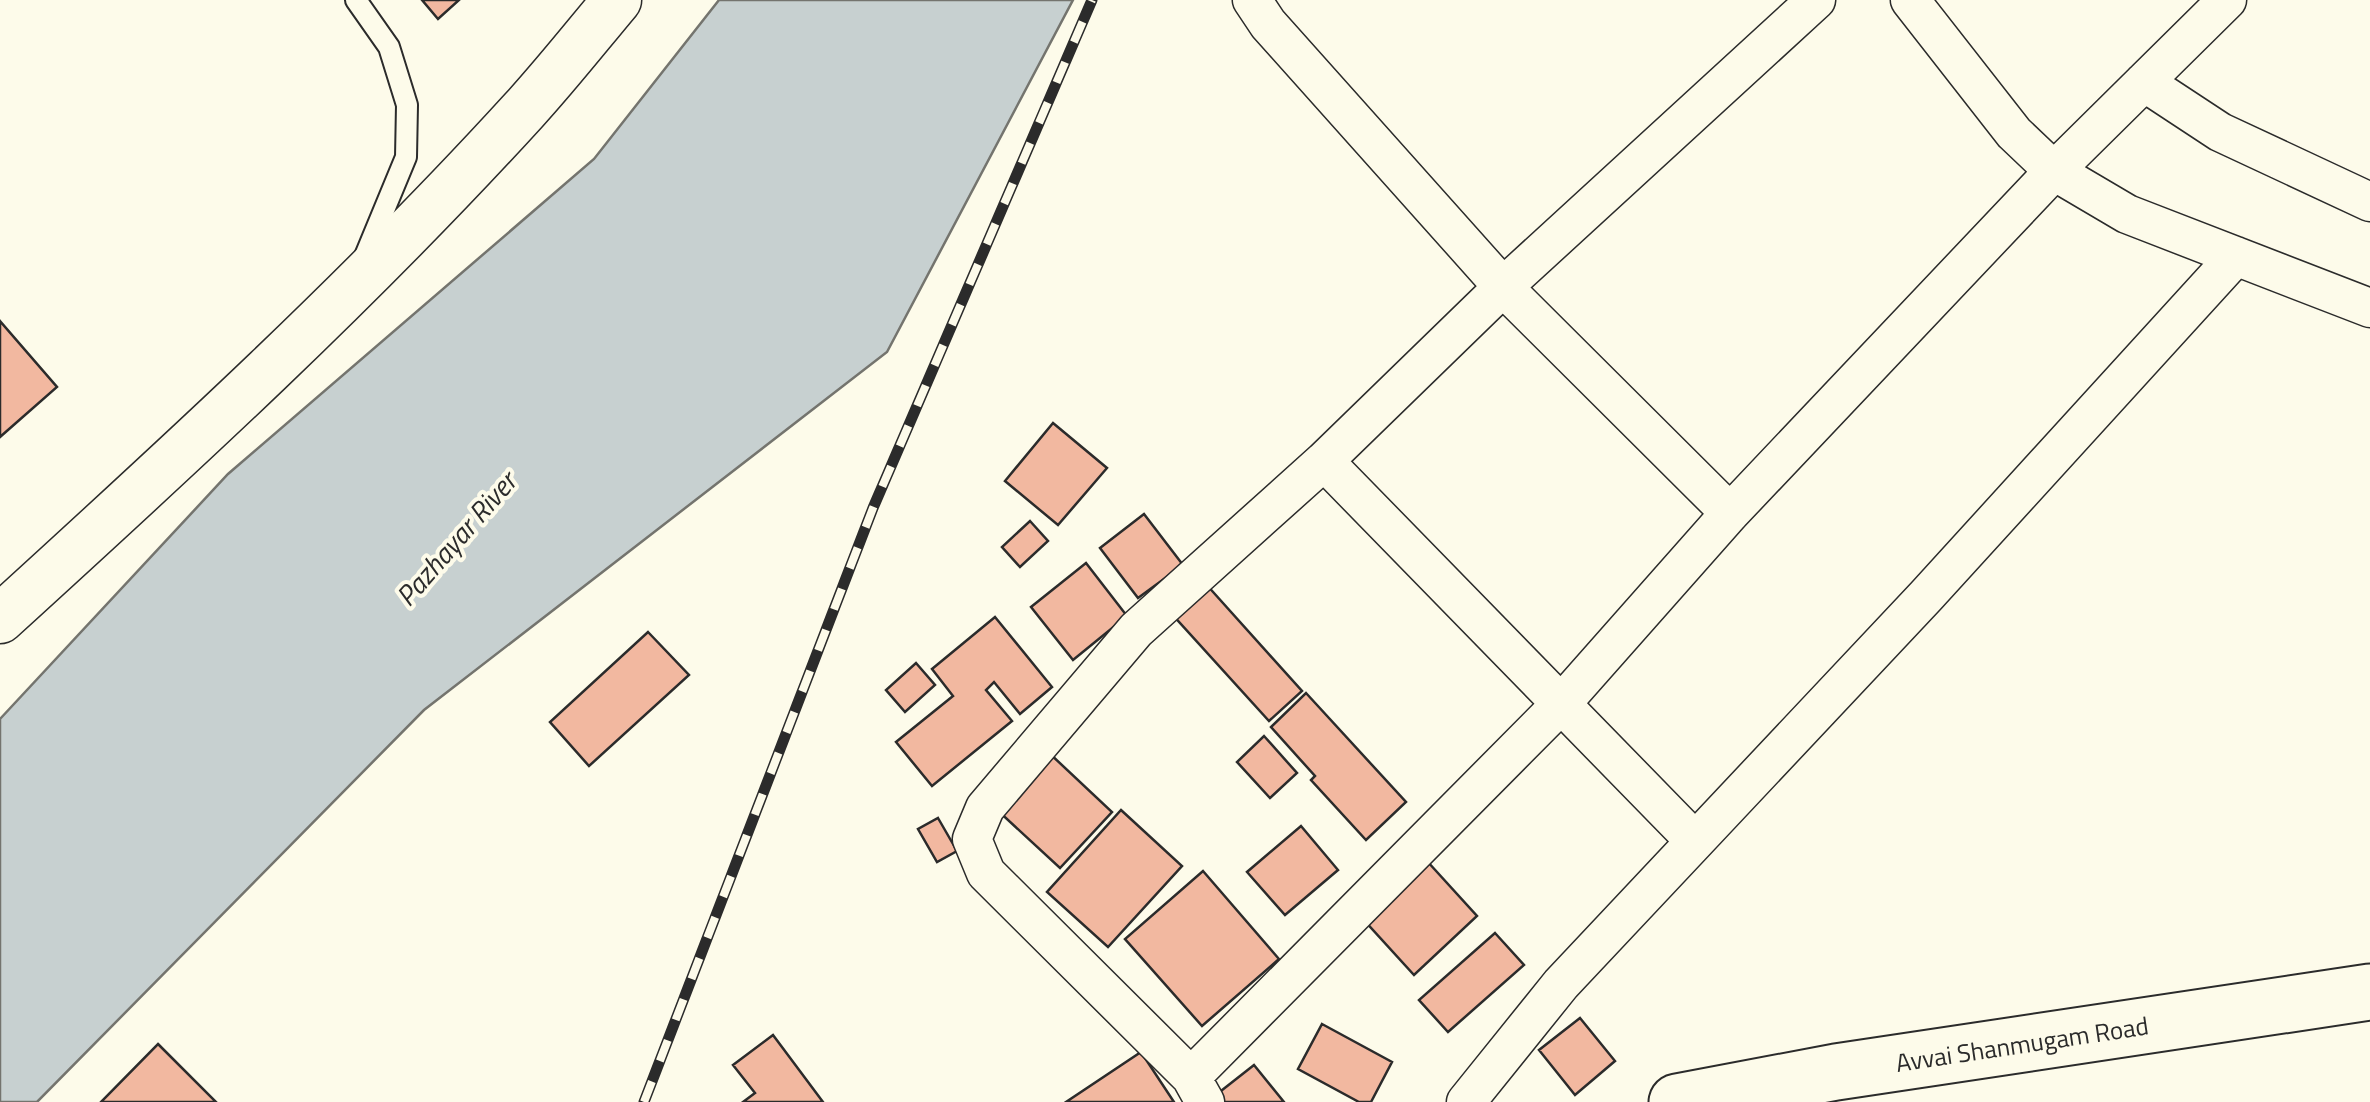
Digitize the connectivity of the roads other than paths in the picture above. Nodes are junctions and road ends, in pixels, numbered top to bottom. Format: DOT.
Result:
graph roads {
  1 [pos="356,0"];
  2 [pos="618,0"];
  3 [pos="1252,0"];
  4 [pos="1816,0"];
  5 [pos="1910,0"];
  6 [pos="2227,0"];
  7 [pos="2144,82"];
  8 [pos="2054,171"];
  9 [pos="2370,202"];
  10 [pos="2236,256"];
  11 [pos="1503,287"];
  12 [pos="350,290"];
  13 [pos="2370,308"];
  14 [pos="1324,461"];
  15 [pos="1730,513"];
  16 [pos="0,619"];
  17 [pos="1561,704"];
  18 [pos="1696,842"];
  19 [pos="2370,992"];
  20 [pos="1198,1089"];
  21 [pos="1466,1102"];
  22 [pos="1677,1102"];
  1 -- 12 [label="lane"];
  2 -- 12 [label="street"];
  3 -- 11 [label="street"];
  4 -- 11 [label="street"];
  5 -- 8 [label="street"];
  6 -- 7 [label="street"];
  7 -- 8 [label="street"];
  7 -- 9 [label="street"];
  8 -- 10 [label="street"];
  8 -- 15 [label="street"];
  10 -- 13 [label="street"];
  10 -- 18 [label="street"];
  11 -- 14 [label="street"];
  11 -- 15 [label="street"];
  12 -- 16 [label="street"];
  14 -- 17 [label="street"];
  14 -- 20 [label="street"];
  15 -- 17 [label="street"];
  17 -- 18 [label="street"];
  17 -- 20 [label="street"];
  18 -- 21 [label="street"];
  19 -- 22 [label="main road, Avvai Shanmugam Road"];
}
